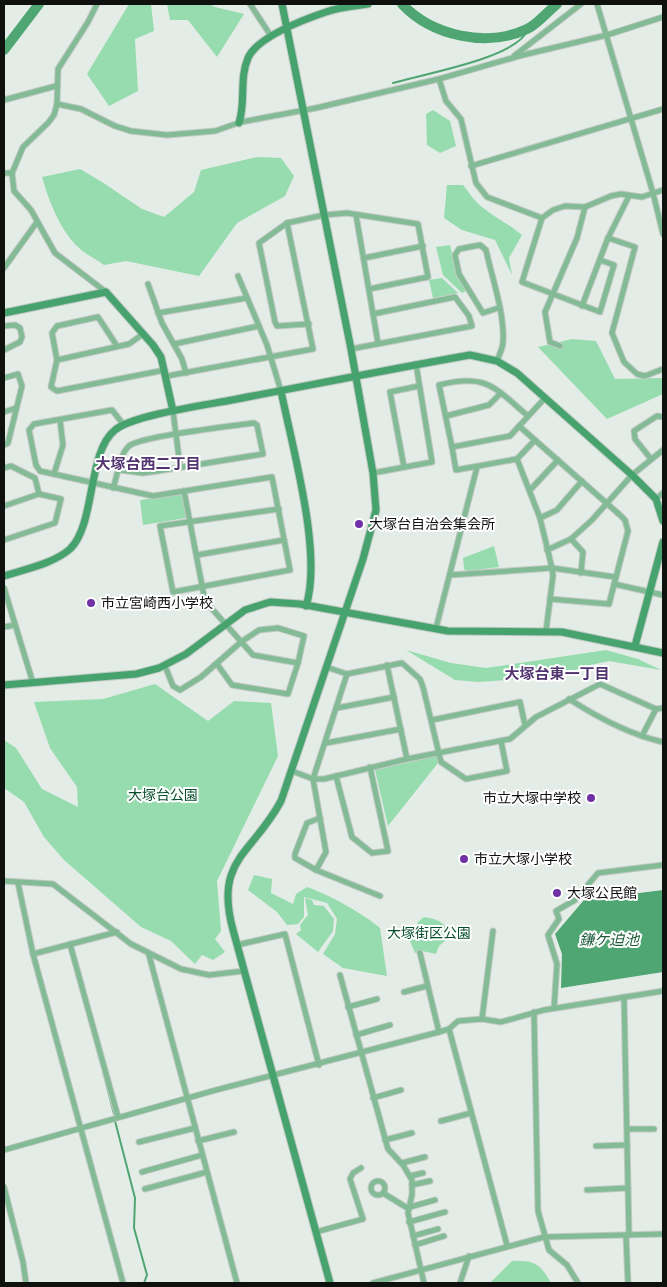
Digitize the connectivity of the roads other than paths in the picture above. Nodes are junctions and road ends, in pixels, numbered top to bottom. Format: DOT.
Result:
graph roads {
  1 [pos="97,4"];
  2 [pos="250,4"];
  3 [pos="282,4"];
  4 [pos="368,4"];
  5 [pos="581,4"];
  6 [pos="597,4"];
  7 [pos="663,17"];
  8 [pos="287,28"];
  9 [pos="607,35"];
  10 [pos="271,36"];
  11 [pos="512,58"];
  12 [pos="439,79"];
  13 [pos="56,86"];
  14 [pos="4,100"];
  15 [pos="58,104"];
  16 [pos="663,109"];
  17 [pos="304,110"];
  18 [pos="631,118"];
  19 [pos="239,123"];
  20 [pos="470,166"];
  21 [pos="4,173"];
  22 [pos="12,173"];
  23 [pos="663,190"];
  24 [pos="654,193"];
  25 [pos="629,196"];
  26 [pos="586,206"];
  27 [pos="324,215"];
  28 [pos="356,215"];
  29 [pos="542,218"];
  30 [pos="37,222"];
  31 [pos="288,223"];
  32 [pos="663,234"];
  33 [pos="608,238"];
  34 [pos="423,246"];
  35 [pos="364,258"];
  36 [pos="600,260"];
  37 [pos="4,268"];
  38 [pos="238,276"];
  39 [pos="148,284"];
  40 [pos="369,288"];
  41 [pos="106,292"];
  42 [pos="553,294"];
  43 [pos="247,298"];
  44 [pos="582,306"];
  45 [pos="498,308"];
  46 [pos="4,312"];
  47 [pos="158,314"];
  48 [pos="373,314"];
  49 [pos="309,324"];
  50 [pos="4,326"];
  51 [pos="259,326"];
  52 [pos="143,334"];
  53 [pos="174,344"];
  54 [pos="378,344"];
  55 [pos="117,346"];
  56 [pos="560,346"];
  57 [pos="350,349"];
  58 [pos="4,350"];
  59 [pos="271,357"];
  60 [pos="57,360"];
  61 [pos="497,361"];
  62 [pos="416,364"];
  63 [pos="663,369"];
  64 [pos="166,373"];
  65 [pos="186,373"];
  66 [pos="354,377"];
  67 [pos="4,378"];
  68 [pos="419,386"];
  69 [pos="281,391"];
  70 [pos="502,393"];
  71 [pos="545,398"];
  72 [pos="16,408"];
  73 [pos="173,411"];
  74 [pos="4,412"];
  75 [pos="446,416"];
  76 [pos="528,416"];
  77 [pos="663,417"];
  78 [pos="60,420"];
  79 [pos="123,424"];
  80 [pos="519,426"];
  81 [pos="175,435"];
  82 [pos="535,440"];
  83 [pos="4,445"];
  84 [pos="452,447"];
  85 [pos="663,450"];
  86 [pos="517,459"];
  87 [pos="652,459"];
  88 [pos="558,460"];
  89 [pos="180,466"];
  90 [pos="404,467"];
  91 [pos="477,467"];
  92 [pos="4,468"];
  93 [pos="120,470"];
  94 [pos="374,473"];
  95 [pos="54,474"];
  96 [pos="632,475"];
  97 [pos="582,481"];
  98 [pos="93,484"];
  99 [pos="113,488"];
  100 [pos="531,489"];
  101 [pos="184,491"];
  102 [pos="663,493"];
  103 [pos="39,494"];
  104 [pos="656,499"];
  105 [pos="606,503"];
  106 [pos="4,506"];
  107 [pos="278,509"];
  108 [pos="540,518"];
  109 [pos="190,521"];
  110 [pos="663,521"];
  111 [pos="571,539"];
  112 [pos="4,540"];
  113 [pos="284,540"];
  114 [pos="663,542"];
  115 [pos="547,550"];
  116 [pos="197,556"];
  117 [pos="552,568"];
  118 [pos="581,573"];
  119 [pos="450,574"];
  120 [pos="4,576"];
  121 [pos="615,577"];
  122 [pos="614,584"];
  123 [pos="4,588"];
  124 [pos="202,588"];
  125 [pos="650,591"];
  126 [pos="663,595"];
  127 [pos="550,599"];
  128 [pos="306,606"];
  129 [pos="344,613"];
  130 [pos="224,624"];
  131 [pos="15,625"];
  132 [pos="4,627"];
  133 [pos="436,628"];
  134 [pos="546,630"];
  135 [pos="241,642"];
  136 [pos="635,646"];
  137 [pos="663,654"];
  138 [pos="298,663"];
  139 [pos="217,664"];
  140 [pos="387,665"];
  141 [pos="165,666"];
  142 [pos="326,667"];
  143 [pos="347,674"];
  144 [pos="34,683"];
  145 [pos="4,685"];
  146 [pos="394,697"];
  147 [pos="569,699"];
  148 [pos="337,708"];
  149 [pos="663,708"];
  150 [pos="656,709"];
  151 [pos="432,720"];
  152 [pos="525,725"];
  153 [pos="401,729"];
  154 [pos="642,736"];
  155 [pos="501,741"];
  156 [pos="663,742"];
  157 [pos="326,743"];
  158 [pos="439,752"];
  159 [pos="407,759"];
  160 [pos="370,767"];
  161 [pos="292,771"];
  162 [pos="336,776"];
  163 [pos="313,779"];
  164 [pos="320,818"];
  165 [pos="663,865"];
  166 [pos="316,870"];
  167 [pos="4,881"];
  168 [pos="18,883"];
  169 [pos="380,896"];
  170 [pos="493,931"];
  171 [pos="117,932"];
  172 [pos="70,944"];
  173 [pos="237,945"];
  174 [pos="420,953"];
  175 [pos="33,954"];
  176 [pos="149,955"];
  177 [pos="244,971"];
  178 [pos="340,975"];
  179 [pos="427,986"];
  180 [pos="663,991"];
  181 [pos="404,992"];
  182 [pos="624,997"];
  183 [pos="377,998"];
  184 [pos="348,1007"];
  185 [pos="554,1008"];
  186 [pos="534,1012"];
  187 [pos="482,1019"];
  188 [pos="390,1026"];
  189 [pos="449,1029"];
  190 [pos="439,1032"];
  191 [pos="356,1035"];
  192 [pos="361,1054"];
  193 [pos="319,1065"];
  194 [pos="274,1077"];
  195 [pos="401,1090"];
  196 [pos="373,1098"];
  197 [pos="186,1099"];
  198 [pos="471,1114"];
  199 [pos="118,1118"];
  200 [pos="442,1121"];
  201 [pos="80,1128"];
  202 [pos="195,1128"];
  203 [pos="627,1129"];
  204 [pos="654,1129"];
  205 [pos="234,1132"];
  206 [pos="412,1133"];
  207 [pos="385,1140"];
  208 [pos="198,1141"];
  209 [pos="139,1142"];
  210 [pos="627,1144"];
  211 [pos="596,1146"];
  212 [pos="4,1150"];
  213 [pos="202,1155"];
  214 [pos="425,1158"];
  215 [pos="402,1163"];
  216 [pos="361,1168"];
  217 [pos="142,1172"];
  218 [pos="207,1172"];
  219 [pos="423,1172"];
  220 [pos="410,1176"];
  221 [pos="430,1181"];
  222 [pos="412,1186"];
  223 [pos="4,1187"];
  224 [pos="628,1188"];
  225 [pos="145,1189"];
  226 [pos="587,1190"];
  227 [pos="383,1192"];
  228 [pos="435,1200"];
  229 [pos="410,1208"];
  230 [pos="445,1212"];
  231 [pos="410,1222"];
  232 [pos="438,1230"];
  233 [pos="316,1232"];
  234 [pos="663,1234"];
  235 [pos="627,1235"];
  236 [pos="413,1236"];
  237 [pos="444,1236"];
  238 [pos="544,1237"];
  239 [pos="415,1245"];
  240 [pos="507,1245"];
  241 [pos="469,1256"];
  242 [pos="420,1268"];
  243 [pos="26,1283"];
  244 [pos="123,1283"];
  245 [pos="237,1283"];
  246 [pos="330,1283"];
  247 [pos="373,1283"];
  248 [pos="424,1283"];
  249 [pos="460,1283"];
  250 [pos="578,1283"];
  251 [pos="628,1283"];
  1 -- 13 [label="street"];
  2 -- 10 [label="street"];
  3 -- 8 [label="street"];
  4 -- 8 [label="street"];
  5 -- 11 [label="street"];
  6 -- 9 [label="street"];
  7 -- 9 [label="street"];
  8 -- 10 [label="street"];
  8 -- 17 [label="street"];
  9 -- 11 [label="street"];
  9 -- 18 [label="street"];
  10 -- 19 [label="street"];
  11 -- 12 [label="street"];
  12 -- 17 [label="street"];
  12 -- 20 [label="street"];
  13 -- 14 [label="street"];
  13 -- 15 [label="street"];
  15 -- 19 [label="street"];
  15 -- 22 [label="street"];
  16 -- 18 [label="street"];
  17 -- 19 [label="street"];
  17 -- 27 [label="street"];
  18 -- 20 [label="street"];
  18 -- 24 [label="street"];
  20 -- 29 [label="street"];
  21 -- 22 [label="street"];
  22 -- 30 [label="street"];
  23 -- 24 [label="street"];
  24 -- 25 [label="street"];
  24 -- 32 [label="street"];
  25 -- 26 [label="street"];
  25 -- 33 [label="street"];
  26 -- 29 [label="street"];
  26 -- 42 [label="street"];
  27 -- 28 [label="street"];
  27 -- 31 [label="street"];
  27 -- 57 [label="street"];
  28 -- 34 [label="street"];
  28 -- 35 [label="street"];
  29 -- 42 [label="street"];
  30 -- 37 [label="street"];
  30 -- 41 [label="street"];
  31 -- 49 [label="street"];
  31 -- 49 [label="street"];
  33 -- 36 [label="street"];
  33 -- 63 [label="street"];
  34 -- 35 [label="street"];
  34 -- 40 [label="street"];
  35 -- 40 [label="street"];
  36 -- 44 [label="street"];
  36 -- 44 [label="street"];
  38 -- 43 [label="street"];
  39 -- 47 [label="street"];
  40 -- 48 [label="street"];
  41 -- 46 [label="street"];
  41 -- 52 [label="street"];
  42 -- 44 [label="street"];
  42 -- 56 [label="street"];
  43 -- 47 [label="street"];
  43 -- 51 [label="street"];
  45 -- 45 [label="street"];
  45 -- 61 [label="street"];
  47 -- 53 [label="street"];
  48 -- 54 [label="street"];
  48 -- 54 [label="street"];
  49 -- 59 [label="street"];
  50 -- 58 [label="street"];
  51 -- 53 [label="street"];
  51 -- 59 [label="street"];
  52 -- 55 [label="street"];
  52 -- 64 [label="street"];
  53 -- 65 [label="street"];
  54 -- 57 [label="street"];
  55 -- 60 [label="street"];
  55 -- 60 [label="street"];
  57 -- 66 [label="street"];
  59 -- 65 [label="street"];
  59 -- 69 [label="street"];
  60 -- 64 [label="street"];
  61 -- 62 [label="street"];
  61 -- 71 [label="street"];
  62 -- 66 [label="street"];
  62 -- 68 [label="street"];
  64 -- 65 [label="street"];
  64 -- 73 [label="street"];
  66 -- 69 [label="street"];
  66 -- 94 [label="street"];
  67 -- 72 [label="street"];
  68 -- 90 [label="street"];
  68 -- 90 [label="street"];
  69 -- 73 [label="street"];
  69 -- 128 [label="street"];
  70 -- 75 [label="street"];
  70 -- 75 [label="street"];
  70 -- 76 [label="street"];
  71 -- 76 [label="street"];
  71 -- 96 [label="street"];
  72 -- 74 [label="street"];
  72 -- 83 [label="street"];
  73 -- 79 [label="street"];
  73 -- 81 [label="street"];
  75 -- 84 [label="street"];
  76 -- 80 [label="street"];
  77 -- 87 [label="street"];
  78 -- 79 [label="street"];
  78 -- 95 [label="street"];
  78 -- 95 [label="street"];
  79 -- 98 [label="street"];
  80 -- 82 [label="street"];
  80 -- 84 [label="street"];
  81 -- 89 [label="street"];
  81 -- 89 [label="street"];
  81 -- 93 [label="street"];
  82 -- 86 [label="street"];
  82 -- 88 [label="street"];
  84 -- 91 [label="street"];
  85 -- 87 [label="street"];
  86 -- 91 [label="street"];
  86 -- 100 [label="street"];
  87 -- 96 [label="street"];
  88 -- 97 [label="street"];
  88 -- 100 [label="street"];
  89 -- 93 [label="street"];
  90 -- 94 [label="street"];
  91 -- 119 [label="street"];
  92 -- 103 [label="street"];
  93 -- 99 [label="street"];
  94 -- 129 [label="street"];
  95 -- 98 [label="street"];
  96 -- 104 [label="street"];
  96 -- 105 [label="street"];
  97 -- 105 [label="street"];
  97 -- 108 [label="street"];
  98 -- 99 [label="street"];
  98 -- 120 [label="street"];
  99 -- 101 [label="street"];
  100 -- 108 [label="street"];
  101 -- 107 [label="street"];
  101 -- 109 [label="street"];
  102 -- 104 [label="street"];
  103 -- 106 [label="street"];
  103 -- 112 [label="street"];
  104 -- 110 [label="street"];
  105 -- 111 [label="street"];
  105 -- 121 [label="street"];
  107 -- 109 [label="street"];
  107 -- 113 [label="street"];
  108 -- 115 [label="street"];
  109 -- 116 [label="street"];
  109 -- 124 [label="street"];
  111 -- 115 [label="street"];
  111 -- 118 [label="street"];
  113 -- 116 [label="street"];
  113 -- 124 [label="street"];
  114 -- 125 [label="street"];
  115 -- 117 [label="street"];
  116 -- 124 [label="street"];
  117 -- 118 [label="street"];
  117 -- 119 [label="street"];
  117 -- 127 [label="street"];
  118 -- 121 [label="street"];
  119 -- 133 [label="street"];
  121 -- 122 [label="street"];
  122 -- 125 [label="street"];
  122 -- 127 [label="street"];
  123 -- 131 [label="street"];
  124 -- 130 [label="street"];
  125 -- 126 [label="street"];
  125 -- 136 [label="street"];
  127 -- 134 [label="street"];
  128 -- 129 [label="street"];
  128 -- 130 [label="street"];
  129 -- 133 [label="street"];
  129 -- 142 [label="street"];
  130 -- 135 [label="street"];
  130 -- 141 [label="street"];
  131 -- 132 [label="street"];
  131 -- 144 [label="street"];
  133 -- 134 [label="street"];
  134 -- 136 [label="street"];
  135 -- 138 [label="street"];
  135 -- 138 [label="street"];
  135 -- 139 [label="street"];
  136 -- 137 [label="street"];
  138 -- 139 [label="street"];
  139 -- 141 [label="street"];
  140 -- 143 [label="street"];
  140 -- 146 [label="street"];
  140 -- 151 [label="street"];
  141 -- 144 [label="street"];
  142 -- 143 [label="street"];
  142 -- 161 [label="street"];
  143 -- 148 [label="street"];
  144 -- 145 [label="street"];
  146 -- 148 [label="street"];
  146 -- 153 [label="street"];
  147 -- 150 [label="street"];
  147 -- 152 [label="street"];
  147 -- 154 [label="street"];
  148 -- 157 [label="street"];
  149 -- 150 [label="street"];
  150 -- 154 [label="street"];
  151 -- 152 [label="street"];
  151 -- 158 [label="street"];
  152 -- 155 [label="street"];
  153 -- 157 [label="street"];
  153 -- 159 [label="street"];
  154 -- 156 [label="street"];
  155 -- 158 [label="street"];
  155 -- 158 [label="street"];
  157 -- 163 [label="street"];
  158 -- 159 [label="street"];
  159 -- 160 [label="street"];
  160 -- 162 [label="street"];
  160 -- 162 [label="street"];
  161 -- 163 [label="street"];
  161 -- 173 [label="street"];
  162 -- 163 [label="street"];
  163 -- 164 [label="street"];
  164 -- 166 [label="street"];
  164 -- 166 [label="street"];
  165 -- 185 [label="street"];
  166 -- 169 [label="street"];
  167 -- 168 [label="street"];
  168 -- 171 [label="street"];
  168 -- 175 [label="street"];
  170 -- 187 [label="street"];
  171 -- 172 [label="street"];
  171 -- 176 [label="street"];
  172 -- 175 [label="street"];
  172 -- 199 [label="street"];
  173 -- 177 [label="street"];
  173 -- 193 [label="street"];
  174 -- 179 [label="street"];
  175 -- 201 [label="street"];
  176 -- 177 [label="street"];
  176 -- 197 [label="street"];
  177 -- 194 [label="street"];
  178 -- 184 [label="street"];
  179 -- 181 [label="street"];
  179 -- 190 [label="street"];
  180 -- 182 [label="street"];
  182 -- 185 [label="street"];
  182 -- 203 [label="street"];
  183 -- 184 [label="street"];
  184 -- 191 [label="street"];
  185 -- 186 [label="street"];
  186 -- 187 [label="street"];
  186 -- 238 [label="street"];
  187 -- 189 [label="street"];
  188 -- 191 [label="street"];
  189 -- 190 [label="street"];
  189 -- 198 [label="street"];
  190 -- 192 [label="street"];
  191 -- 192 [label="street"];
  192 -- 193 [label="street"];
  192 -- 196 [label="street"];
  193 -- 194 [label="street"];
  194 -- 197 [label="street"];
  194 -- 233 [label="street"];
  195 -- 196 [label="street"];
  196 -- 207 [label="street"];
  197 -- 199 [label="street"];
  197 -- 202 [label="street"];
  198 -- 200 [label="street"];
  198 -- 240 [label="street"];
  199 -- 201 [label="street"];
  201 -- 212 [label="street"];
  201 -- 244 [label="street"];
  202 -- 208 [label="street"];
  202 -- 209 [label="street"];
  203 -- 204 [label="street"];
  203 -- 210 [label="street"];
  205 -- 208 [label="street"];
  206 -- 207 [label="street"];
  207 -- 215 [label="street"];
  208 -- 213 [label="street"];
  210 -- 211 [label="street"];
  210 -- 224 [label="street"];
  213 -- 217 [label="street"];
  213 -- 218 [label="street"];
  214 -- 215 [label="street"];
  215 -- 220 [label="street"];
  216 -- 233 [label="street"];
  218 -- 225 [label="street"];
  218 -- 245 [label="street"];
  219 -- 220 [label="street"];
  220 -- 222 [label="street"];
  221 -- 222 [label="street"];
  222 -- 229 [label="street"];
  223 -- 243 [label="street"];
  224 -- 226 [label="street"];
  224 -- 235 [label="street"];
  227 -- 229 [label="street"];
  228 -- 229 [label="street"];
  229 -- 231 [label="street"];
  230 -- 231 [label="street"];
  231 -- 236 [label="street"];
  232 -- 236 [label="street"];
  233 -- 246 [label="street"];
  234 -- 235 [label="street"];
  235 -- 238 [label="street"];
  235 -- 251 [label="street"];
  236 -- 239 [label="street"];
  237 -- 239 [label="street"];
  238 -- 240 [label="street"];
  238 -- 250 [label="street"];
  239 -- 242 [label="street"];
  240 -- 241 [label="street"];
  241 -- 242 [label="street"];
  241 -- 249 [label="street"];
  242 -- 247 [label="street"];
  242 -- 248 [label="street"];
}
